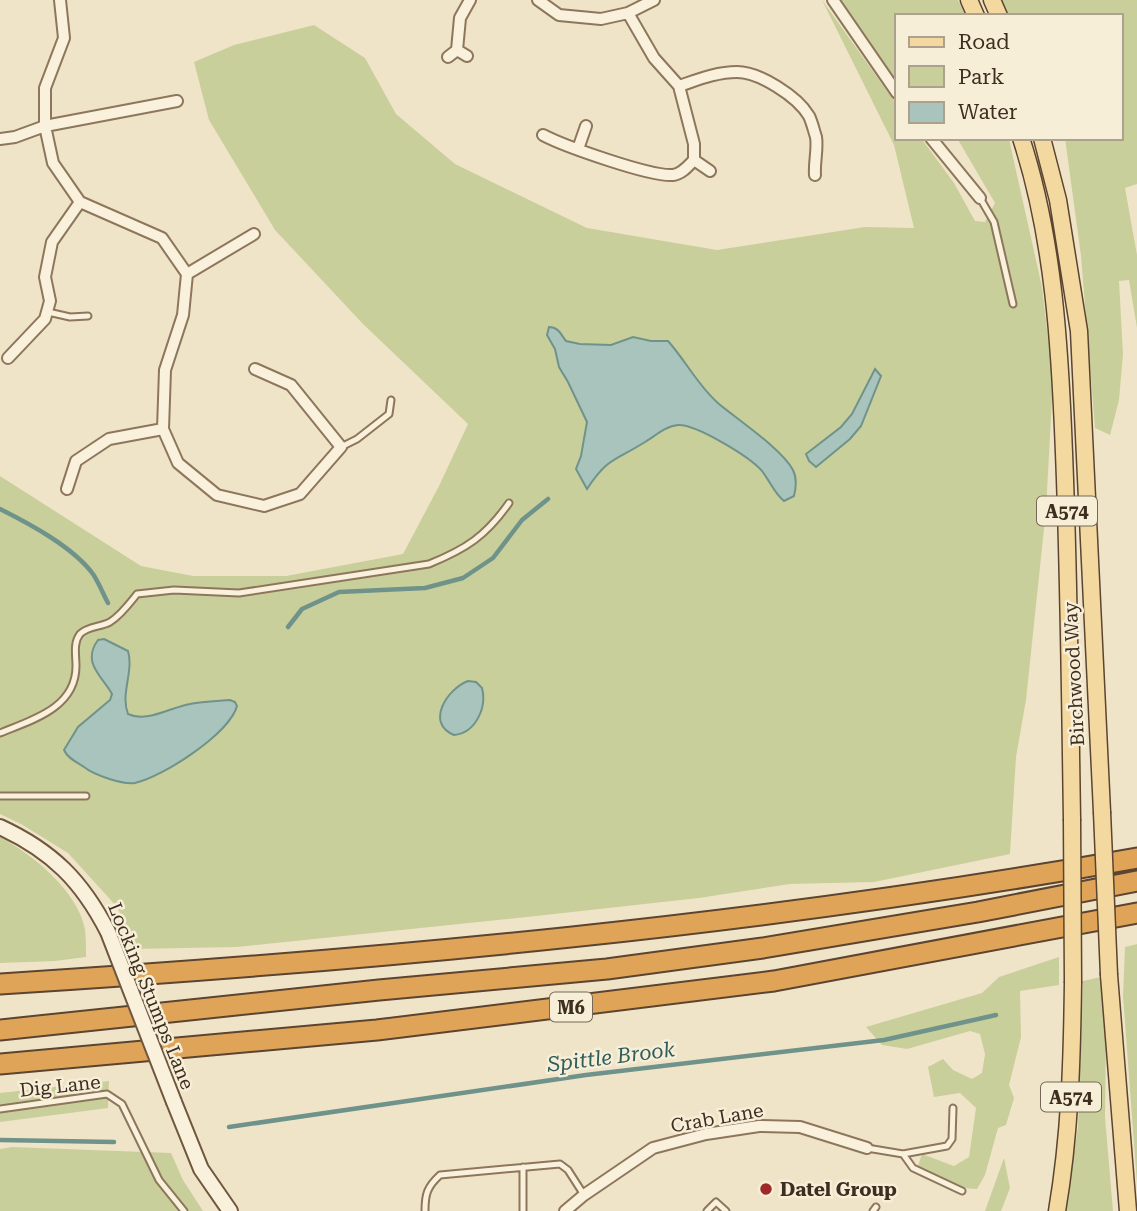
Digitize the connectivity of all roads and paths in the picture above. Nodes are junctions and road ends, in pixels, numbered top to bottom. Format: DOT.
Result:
graph roads {
  1 [pos="60,0"];
  2 [pos="470,0"];
  3 [pos="538,0"];
  4 [pos="654,0"];
  5 [pos="834,0"];
  6 [pos="628,13"];
  7 [pos="457,54"];
  8 [pos="679,86"];
  9 [pos="895,90"];
  10 [pos="177,101"];
  11 [pos="45,125"];
  12 [pos="586,126"];
  13 [pos="543,135"];
  14 [pos="0,139"];
  15 [pos="933,140"];
  16 [pos="1044,143"];
  17 [pos="1023,144"];
  18 [pos="578,149"];
  19 [pos="695,160"];
  20 [pos="710,171"];
  21 [pos="815,175"];
  22 [pos="981,198"];
  23 [pos="79,202"];
  24 [pos="254,234"];
  25 [pos="187,275"];
  26 [pos="1013,304"];
  27 [pos="48,312"];
  28 [pos="88,316"];
  29 [pos="4,361"];
  30 [pos="255,369"];
  31 [pos="391,400"];
  32 [pos="163,429"];
  33 [pos="341,447"];
  34 [pos="67,489"];
  35 [pos="509,503"];
  36 [pos="0,733"];
  37 [pos="0,796"];
  38 [pos="86,796"];
  39 [pos="0,827"];
  40 [pos="1137,858"];
  41 [pos="1137,881"];
  42 [pos="1137,913"];
  43 [pos="0,984"];
  44 [pos="0,1030"];
  45 [pos="0,1064"];
  46 [pos="953,1108"];
  47 [pos="0,1109"];
  48 [pos="867,1148"];
  49 [pos="904,1154"];
  50 [pos="523,1167"];
  51 [pos="962,1191"];
  52 [pos="584,1195"];
  53 [pos="184,1211"];
  54 [pos="230,1211"];
  55 [pos="425,1211"];
  56 [pos="523,1211"];
  57 [pos="565,1211"];
  58 [pos="707,1211"];
  59 [pos="726,1211"];
  60 [pos="1057,1211"];
  61 [pos="1128,1211"];
  1 -- 11 [label="street"];
  2 -- 7 [label="street"];
  3 -- 6 [label="street"];
  4 -- 6 [label="street"];
  5 -- 9 [label="street"];
  6 -- 8 [label="street"];
  8 -- 19 [label="street"];
  8 -- 21 [label="street"];
  10 -- 11 [label="street"];
  11 -- 14 [label="street"];
  11 -- 23 [label="street"];
  12 -- 18 [label="street"];
  13 -- 18 [label="street"];
  15 -- 22 [label="street"];
  16 -- 61 [label="main road, Birchwood Way / A574, bridge"];
  17 -- 60 [label="main road, Birchwood Way / A574, bridge"];
  18 -- 19 [label="street"];
  19 -- 20 [label="street"];
  22 -- 26 [label="lane"];
  23 -- 25 [label="street"];
  23 -- 27 [label="street"];
  24 -- 25 [label="street"];
  25 -- 32 [label="street"];
  27 -- 28 [label="lane"];
  27 -- 29 [label="street"];
  30 -- 33 [label="street"];
  31 -- 33 [label="lane"];
  32 -- 33 [label="street"];
  32 -- 34 [label="street"];
  35 -- 36 [label="lane"];
  37 -- 38 [label="lane"];
  39 -- 54 [label="street, Locking Stumps Lane, bridge"];
  40 -- 43 [label="highway"];
  41 -- 44 [label="highway, M6"];
  42 -- 45 [label="highway, M6"];
  46 -- 49 [label="lane"];
  47 -- 53 [label="lane, Dig Lane"];
  48 -- 49 [label="lane"];
  48 -- 52 [label="street, Crab Lane"];
  49 -- 51 [label="lane"];
  50 -- 52 [label="lane"];
  50 -- 55 [label="lane"];
  50 -- 56 [label="lane"];
  52 -- 57 [label="street, Crab Lane"];
  58 -- 59 [label="lane"];
}
